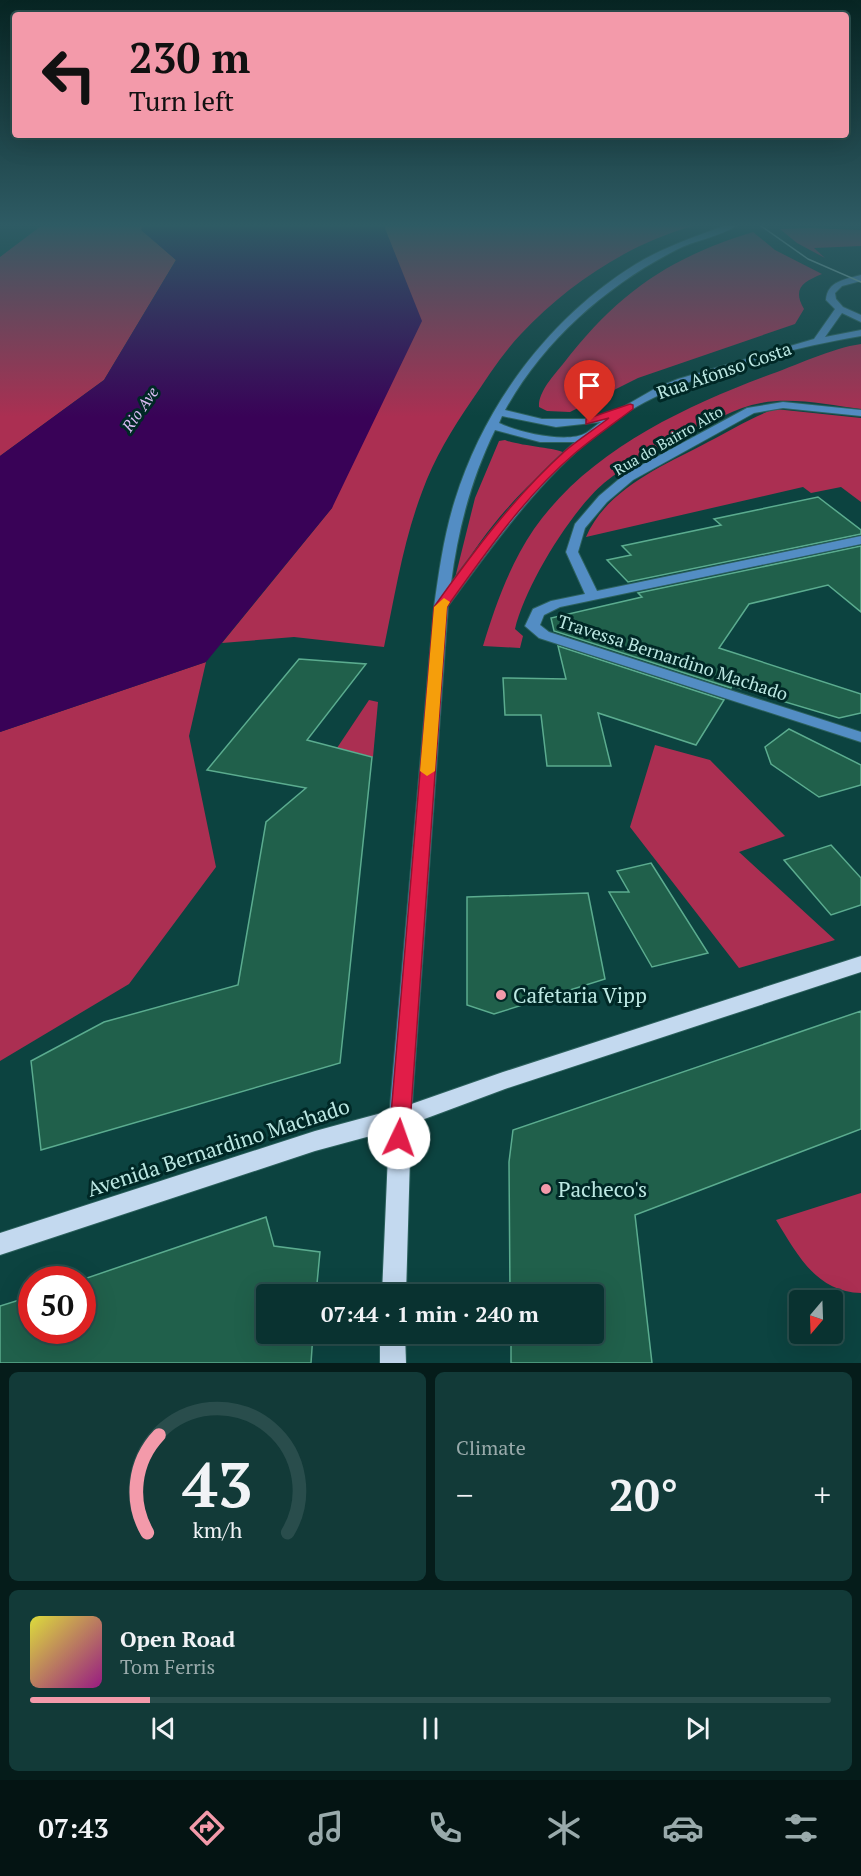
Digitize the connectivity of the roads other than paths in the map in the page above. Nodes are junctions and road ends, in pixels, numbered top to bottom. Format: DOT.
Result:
graph roads {
  1 [pos="602,290"];
  2 [pos="833,290"];
  3 [pos="840,309"];
  4 [pos="861,318"];
  5 [pos="861,333"];
  6 [pos="819,339"];
  7 [pos="630,407"];
  8 [pos="500,412"];
  9 [pos="861,413"];
  10 [pos="493,425"];
  11 [pos="590,436"];
  12 [pos="861,540"];
  13 [pos="593,596"];
  14 [pos="441,607"];
  15 [pos="861,736"];
  16 [pos="861,964"];
  17 [pos="400,1118"];
  18 [pos="0,1244"];
  19 [pos="394,1284"];
  20 [pos="393,1344"];
  21 [pos="393,1363"];
  1 -- 8 [label="street"];
  2 -- 3 [label="street"];
  3 -- 4 [label="street"];
  3 -- 6 [label="street"];
  5 -- 6 [label="street, Rua Afonso Costa"];
  6 -- 7 [label="street, Rua Afonso Costa"];
  7 -- 8 [label="street"];
  7 -- 11 [label="street, Rua Afonso Costa"];
  8 -- 10 [label="street"];
  9 -- 13 [label="street, Rua do Bairro Alto"];
  10 -- 11 [label="street"];
  10 -- 14 [label="street"];
  11 -- 14 [label="street, Rua Afonso Costa"];
  12 -- 13 [label="street, Travessa Bernardino Machado"];
  13 -- 15 [label="street, Travessa Bernardino Machado"];
  14 -- 17 [label="street"];
  16 -- 17 [label="main road, Avenida Bernardino Machado"];
  17 -- 18 [label="main road, Avenida Bernardino Machado"];
  17 -- 19 [label="main road"];
  20 -- 21 [label="main road"];
}
